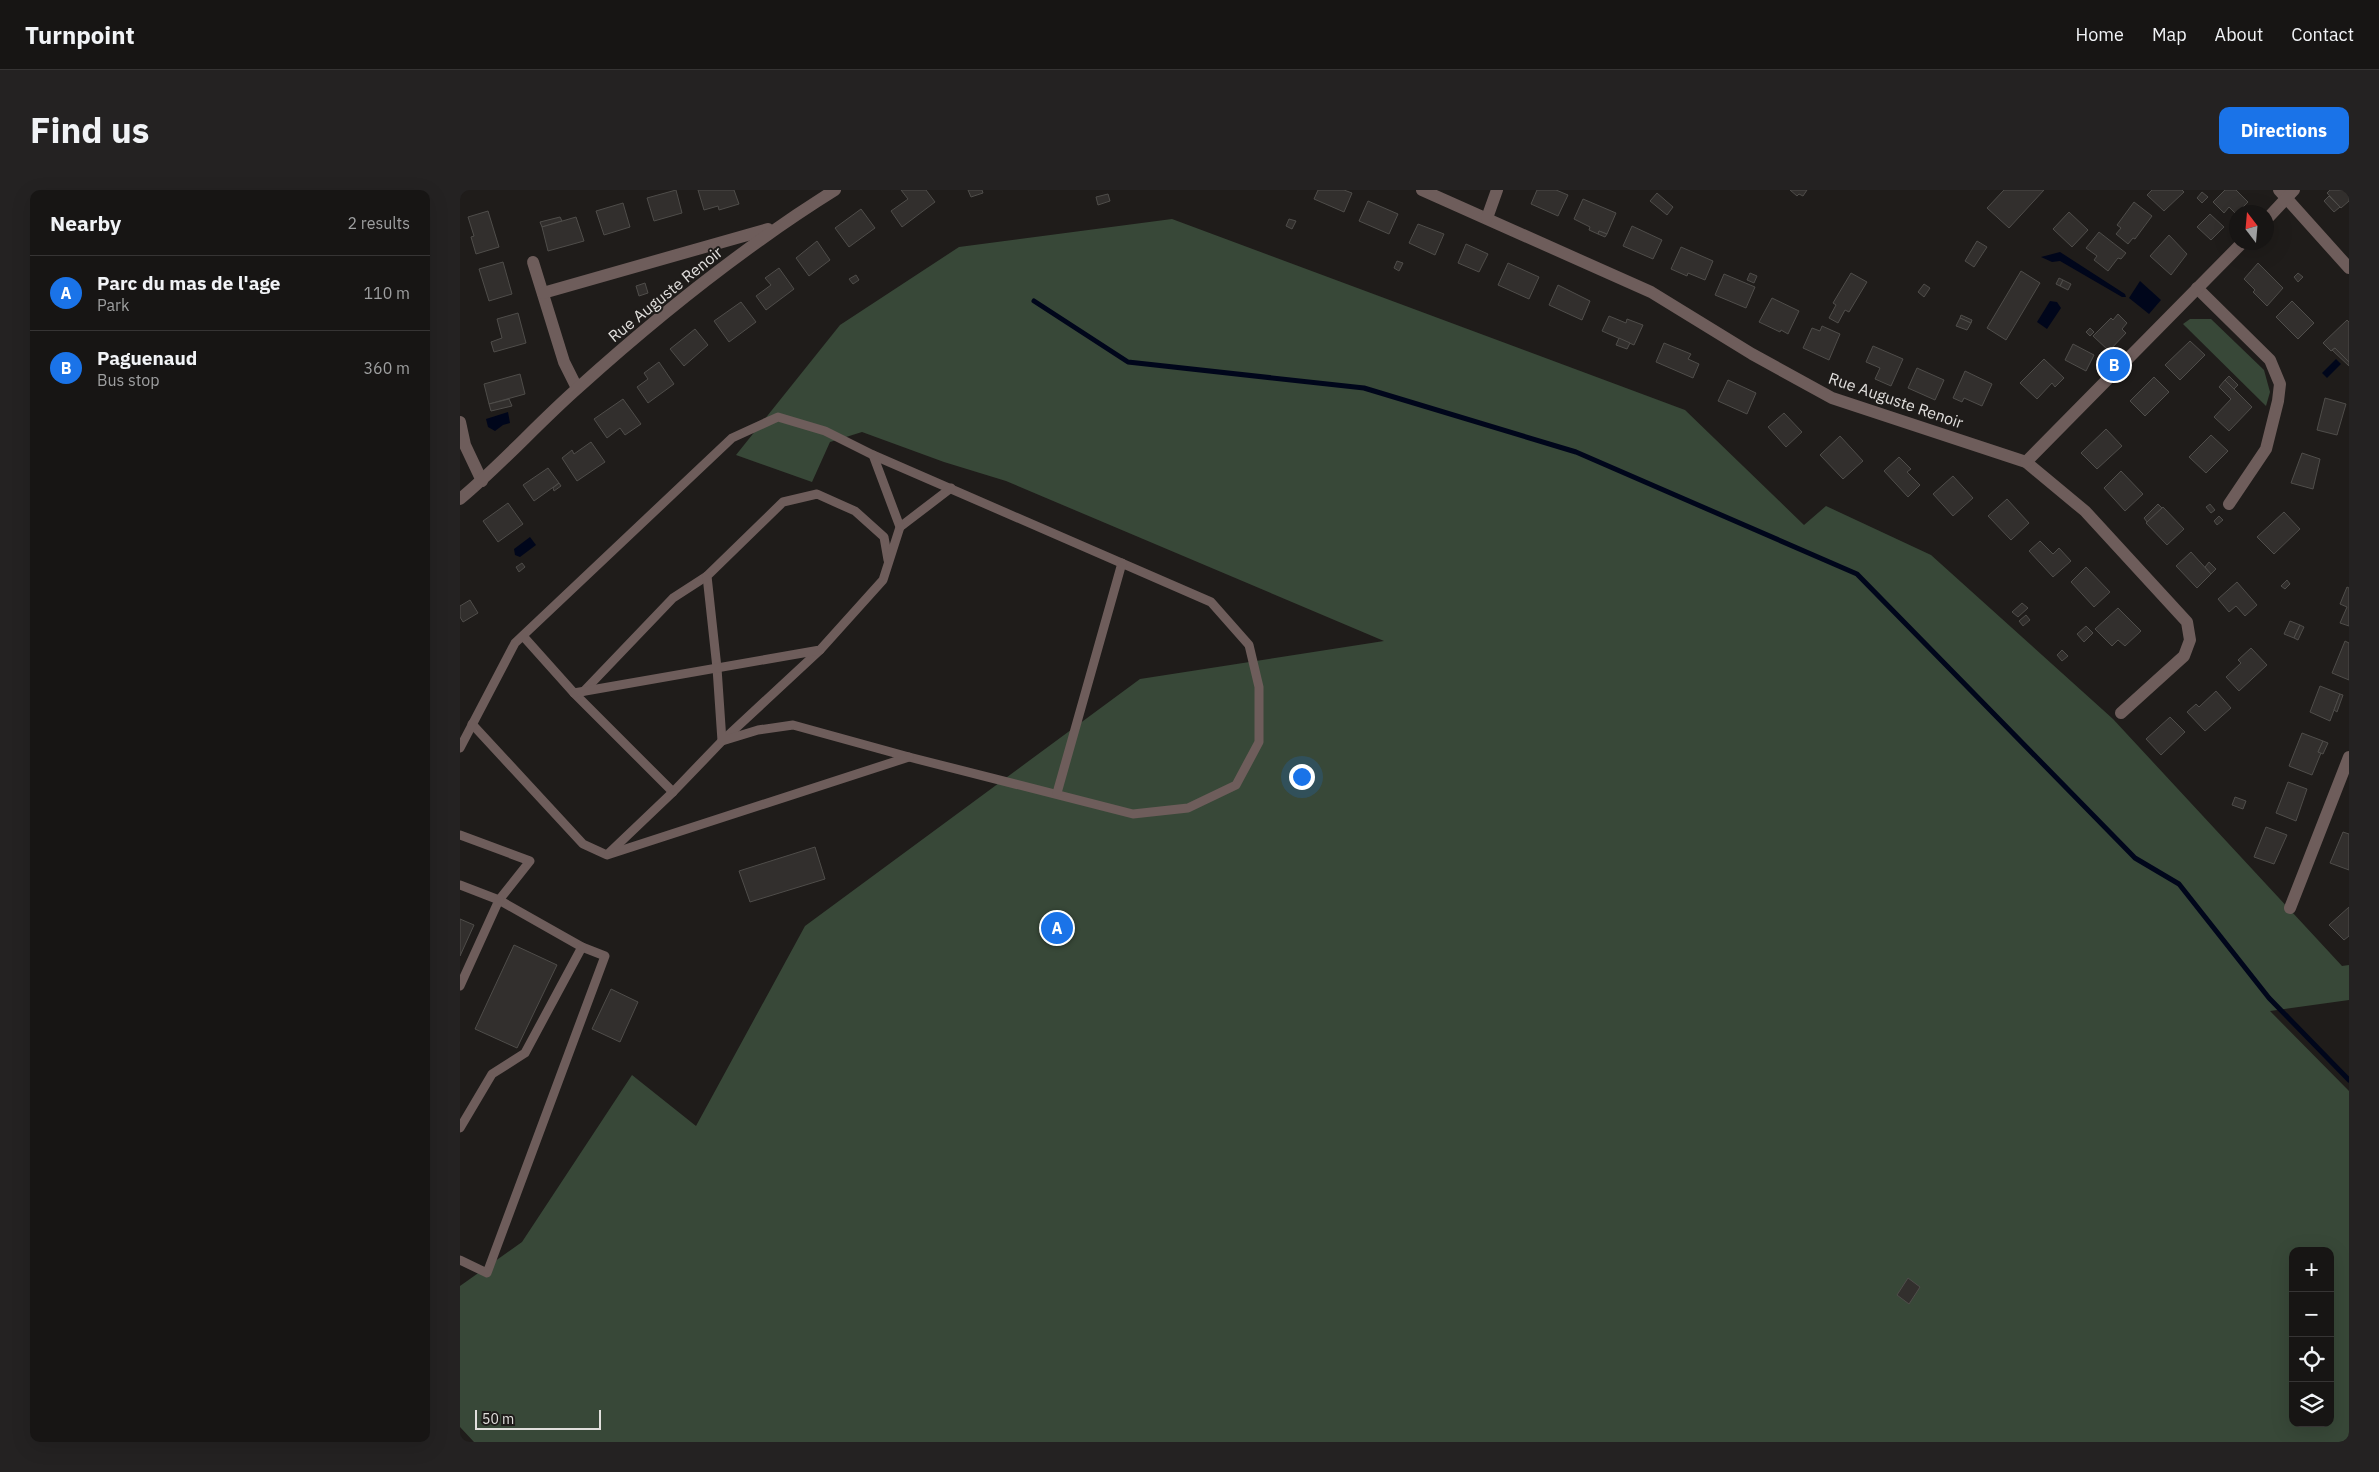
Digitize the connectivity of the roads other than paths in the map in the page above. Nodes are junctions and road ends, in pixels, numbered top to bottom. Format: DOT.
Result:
graph roads {
  1 [pos="835,190"];
  2 [pos="1422,190"];
  3 [pos="1497,190"];
  4 [pos="2286,193"];
  5 [pos="2274,209"];
  6 [pos="1487,218"];
  7 [pos="775,227"];
  8 [pos="2236,250"];
  9 [pos="533,262"];
  10 [pos="2349,268"];
  11 [pos="2197,288"];
  12 [pos="543,294"];
  13 [pos="577,388"];
  14 [pos="460,422"];
  15 [pos="873,455"];
  16 [pos="2026,462"];
  17 [pos="482,481"];
  18 [pos="950,488"];
  19 [pos="460,499"];
  20 [pos="2229,504"];
  21 [pos="900,526"];
  22 [pos="888,563"];
  23 [pos="1122,563"];
  24 [pos="706,576"];
  25 [pos="523,636"];
  26 [pos="820,650"];
  27 [pos="717,668"];
  28 [pos="584,692"];
  29 [pos="574,693"];
  30 [pos="2121,713"];
  31 [pos="472,724"];
  32 [pos="722,741"];
  33 [pos="460,748"];
  34 [pos="909,757"];
  35 [pos="2349,757"];
  36 [pos="673,792"];
  37 [pos="1057,794"];
  38 [pos="460,835"];
  39 [pos="607,855"];
  40 [pos="460,885"];
  41 [pos="499,900"];
  42 [pos="2290,908"];
  43 [pos="582,947"];
  44 [pos="460,986"];
  45 [pos="460,1128"];
  46 [pos="460,1260"];
  1 -- 7 [label="street, Rue Auguste Renoir"];
  2 -- 6 [label="street, Rue Auguste Renoir"];
  3 -- 6 [label="street"];
  4 -- 5 [label="street"];
  4 -- 10 [label="street"];
  6 -- 16 [label="street, Rue Auguste Renoir"];
  7 -- 12 [label="street, Rue Auguste Renoir"];
  7 -- 13 [label="street, Rue Auguste Renoir"];
  8 -- 11 [label="street"];
  9 -- 12 [label="street"];
  11 -- 16 [label="street"];
  11 -- 20 [label="street"];
  12 -- 13 [label="street"];
  13 -- 17 [label="street, Rue Auguste Renoir"];
  14 -- 17 [label="street"];
  15 -- 18 [label="lane"];
  15 -- 21 [label="lane"];
  15 -- 25 [label="lane"];
  16 -- 30 [label="street, Rue Auguste Renoir"];
  17 -- 19 [label="street, Rue Auguste Renoir"];
  18 -- 21 [label="lane"];
  18 -- 23 [label="lane"];
  21 -- 22 [label="lane"];
  22 -- 24 [label="lane"];
  22 -- 26 [label="lane"];
  23 -- 37 [label="lane"];
  23 -- 37 [label="lane"];
  24 -- 27 [label="lane"];
  24 -- 28 [label="lane"];
  25 -- 29 [label="lane"];
  25 -- 31 [label="lane"];
  26 -- 27 [label="lane"];
  26 -- 32 [label="lane"];
  27 -- 28 [label="lane"];
  27 -- 32 [label="lane"];
  28 -- 29 [label="lane"];
  29 -- 36 [label="lane"];
  31 -- 33 [label="lane"];
  31 -- 39 [label="lane"];
  32 -- 34 [label="lane"];
  32 -- 36 [label="lane"];
  34 -- 37 [label="lane"];
  34 -- 39 [label="lane"];
  35 -- 42 [label="street"];
  36 -- 39 [label="lane"];
  38 -- 41 [label="lane"];
  40 -- 41 [label="lane"];
  41 -- 43 [label="lane"];
  41 -- 44 [label="lane"];
  43 -- 45 [label="lane"];
  43 -- 46 [label="lane"];
}
